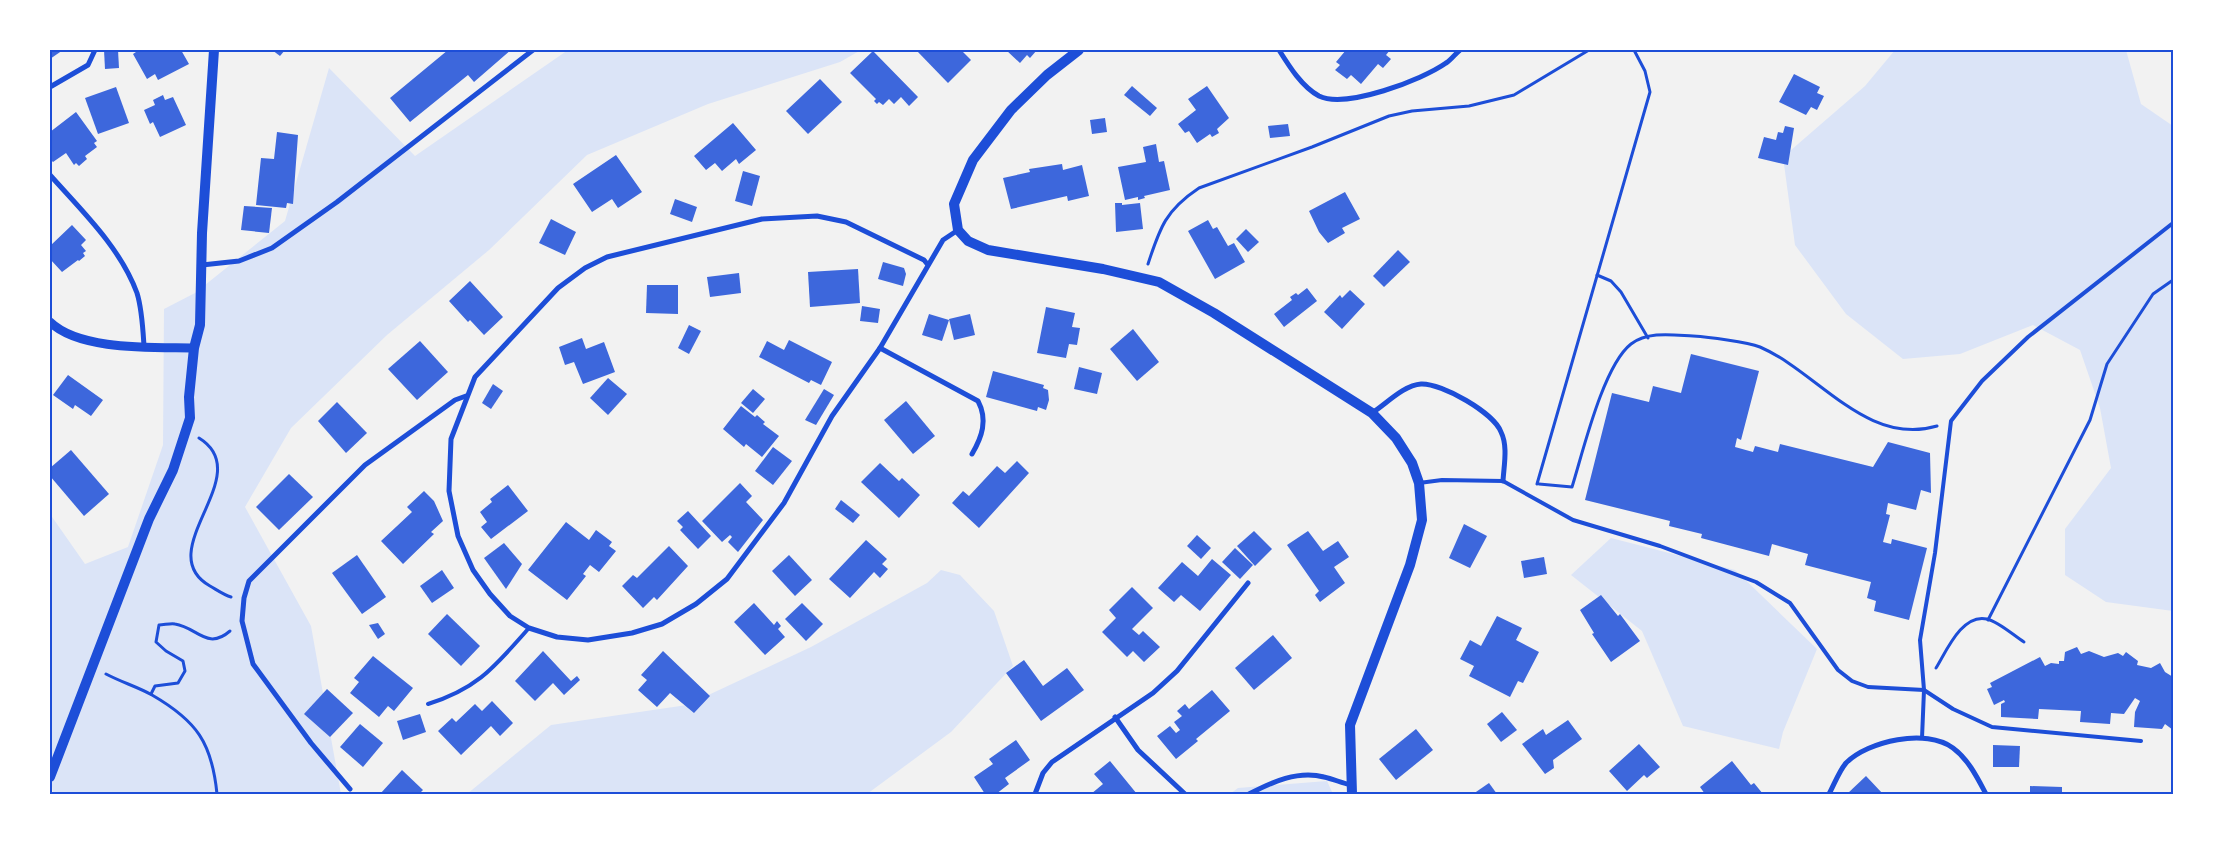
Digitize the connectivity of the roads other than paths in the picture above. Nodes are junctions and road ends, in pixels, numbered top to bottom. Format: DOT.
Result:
graph roads {
  1 [pos="95,50"];
  2 [pos="214,50"];
  3 [pos="533,50"];
  4 [pos="1079,50"];
  5 [pos="1279,50"];
  6 [pos="1460,50"];
  7 [pos="50,87"];
  8 [pos="50,175"];
  9 [pos="2173,223"];
  10 [pos="958,230"];
  11 [pos="202,265"];
  12 [pos="928,265"];
  13 [pos="50,322"];
  14 [pos="144,346"];
  15 [pos="194,348"];
  16 [pos="880,348"];
  17 [pos="466,396"];
  18 [pos="1372,413"];
  19 [pos="972,454"];
  20 [pos="1503,481"];
  21 [pos="1419,483"];
  22 [pos="1248,583"];
  23 [pos="529,628"];
  24 [pos="1924,690"];
  25 [pos="428,704"];
  26 [pos="1115,717"];
  27 [pos="1922,738"];
  28 [pos="2141,741"];
  29 [pos="50,777"];
  30 [pos="350,789"];
  31 [pos="1351,790"];
  32 [pos="1035,794"];
  33 [pos="1185,794"];
  34 [pos="1249,794"];
  35 [pos="1830,794"];
  36 [pos="1986,794"];
  1 -- 7 [label="street"];
  2 -- 11 [label="main road"];
  3 -- 11 [label="street"];
  4 -- 10 [label="main road"];
  5 -- 6 [label="street"];
  8 -- 14 [label="street"];
  9 -- 24 [label="lane"];
  10 -- 12 [label="street"];
  10 -- 18 [label="main road"];
  11 -- 15 [label="main road"];
  12 -- 16 [label="street"];
  12 -- 17 [label="street"];
  13 -- 14 [label="street"];
  14 -- 15 [label="street"];
  15 -- 29 [label="main road"];
  16 -- 19 [label="street"];
  16 -- 23 [label="street"];
  17 -- 23 [label="street"];
  17 -- 30 [label="street"];
  18 -- 20 [label="street"];
  18 -- 21 [label="main road"];
  20 -- 21 [label="lane"];
  20 -- 24 [label="lane"];
  21 -- 31 [label="main road"];
  22 -- 26 [label="street"];
  23 -- 25 [label="lane"];
  24 -- 27 [label="lane"];
  24 -- 28 [label="lane"];
  26 -- 32 [label="street"];
  26 -- 33 [label="street"];
  27 -- 35 [label="street"];
  27 -- 36 [label="street"];
  31 -- 34 [label="street"];
}
